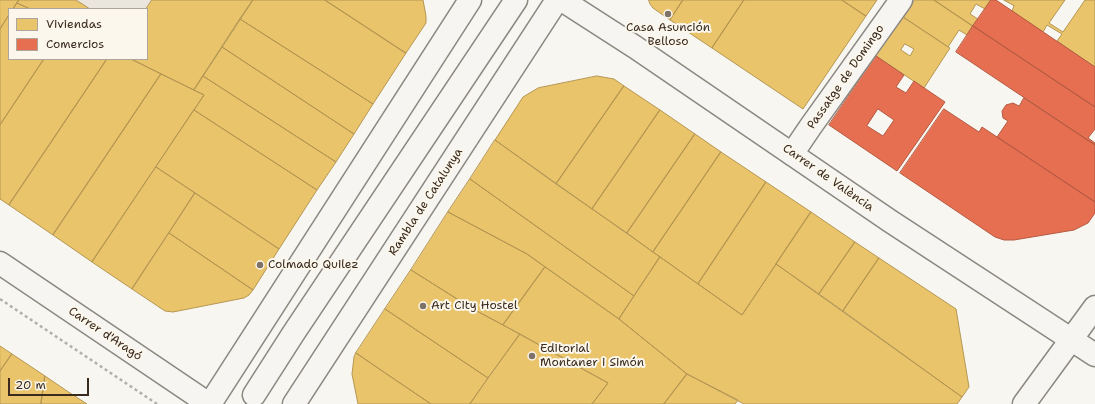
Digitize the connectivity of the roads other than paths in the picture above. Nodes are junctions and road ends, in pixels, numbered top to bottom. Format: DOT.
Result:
graph roads {
  1 [pos="470,0"];
  2 [pos="516,0"];
  3 [pos="557,0"];
  4 [pos="562,0"];
  5 [pos="901,0"];
  6 [pos="792,154"];
  7 [pos="0,263"];
  8 [pos="1095,307"];
  9 [pos="1071,339"];
  10 [pos="1095,355"];
  11 [pos="254,395"];
  12 [pos="210,404"];
  13 [pos="294,404"];
  14 [pos="1024,404"];
  1 -- 12 [label="street"];
  2 -- 11 [label="street"];
  3 -- 13 [label="street, Rambla de Catalunya"];
  4 -- 6 [label="street, Carrer de València"];
  5 -- 6 [label="street, Passatge de Domingo"];
  6 -- 9 [label="street, Carrer de València"];
  7 -- 12 [label="street, Carrer d'Aragó"];
  8 -- 9 [label="street"];
  9 -- 10 [label="street, Carrer de València"];
  9 -- 14 [label="street"];
}
